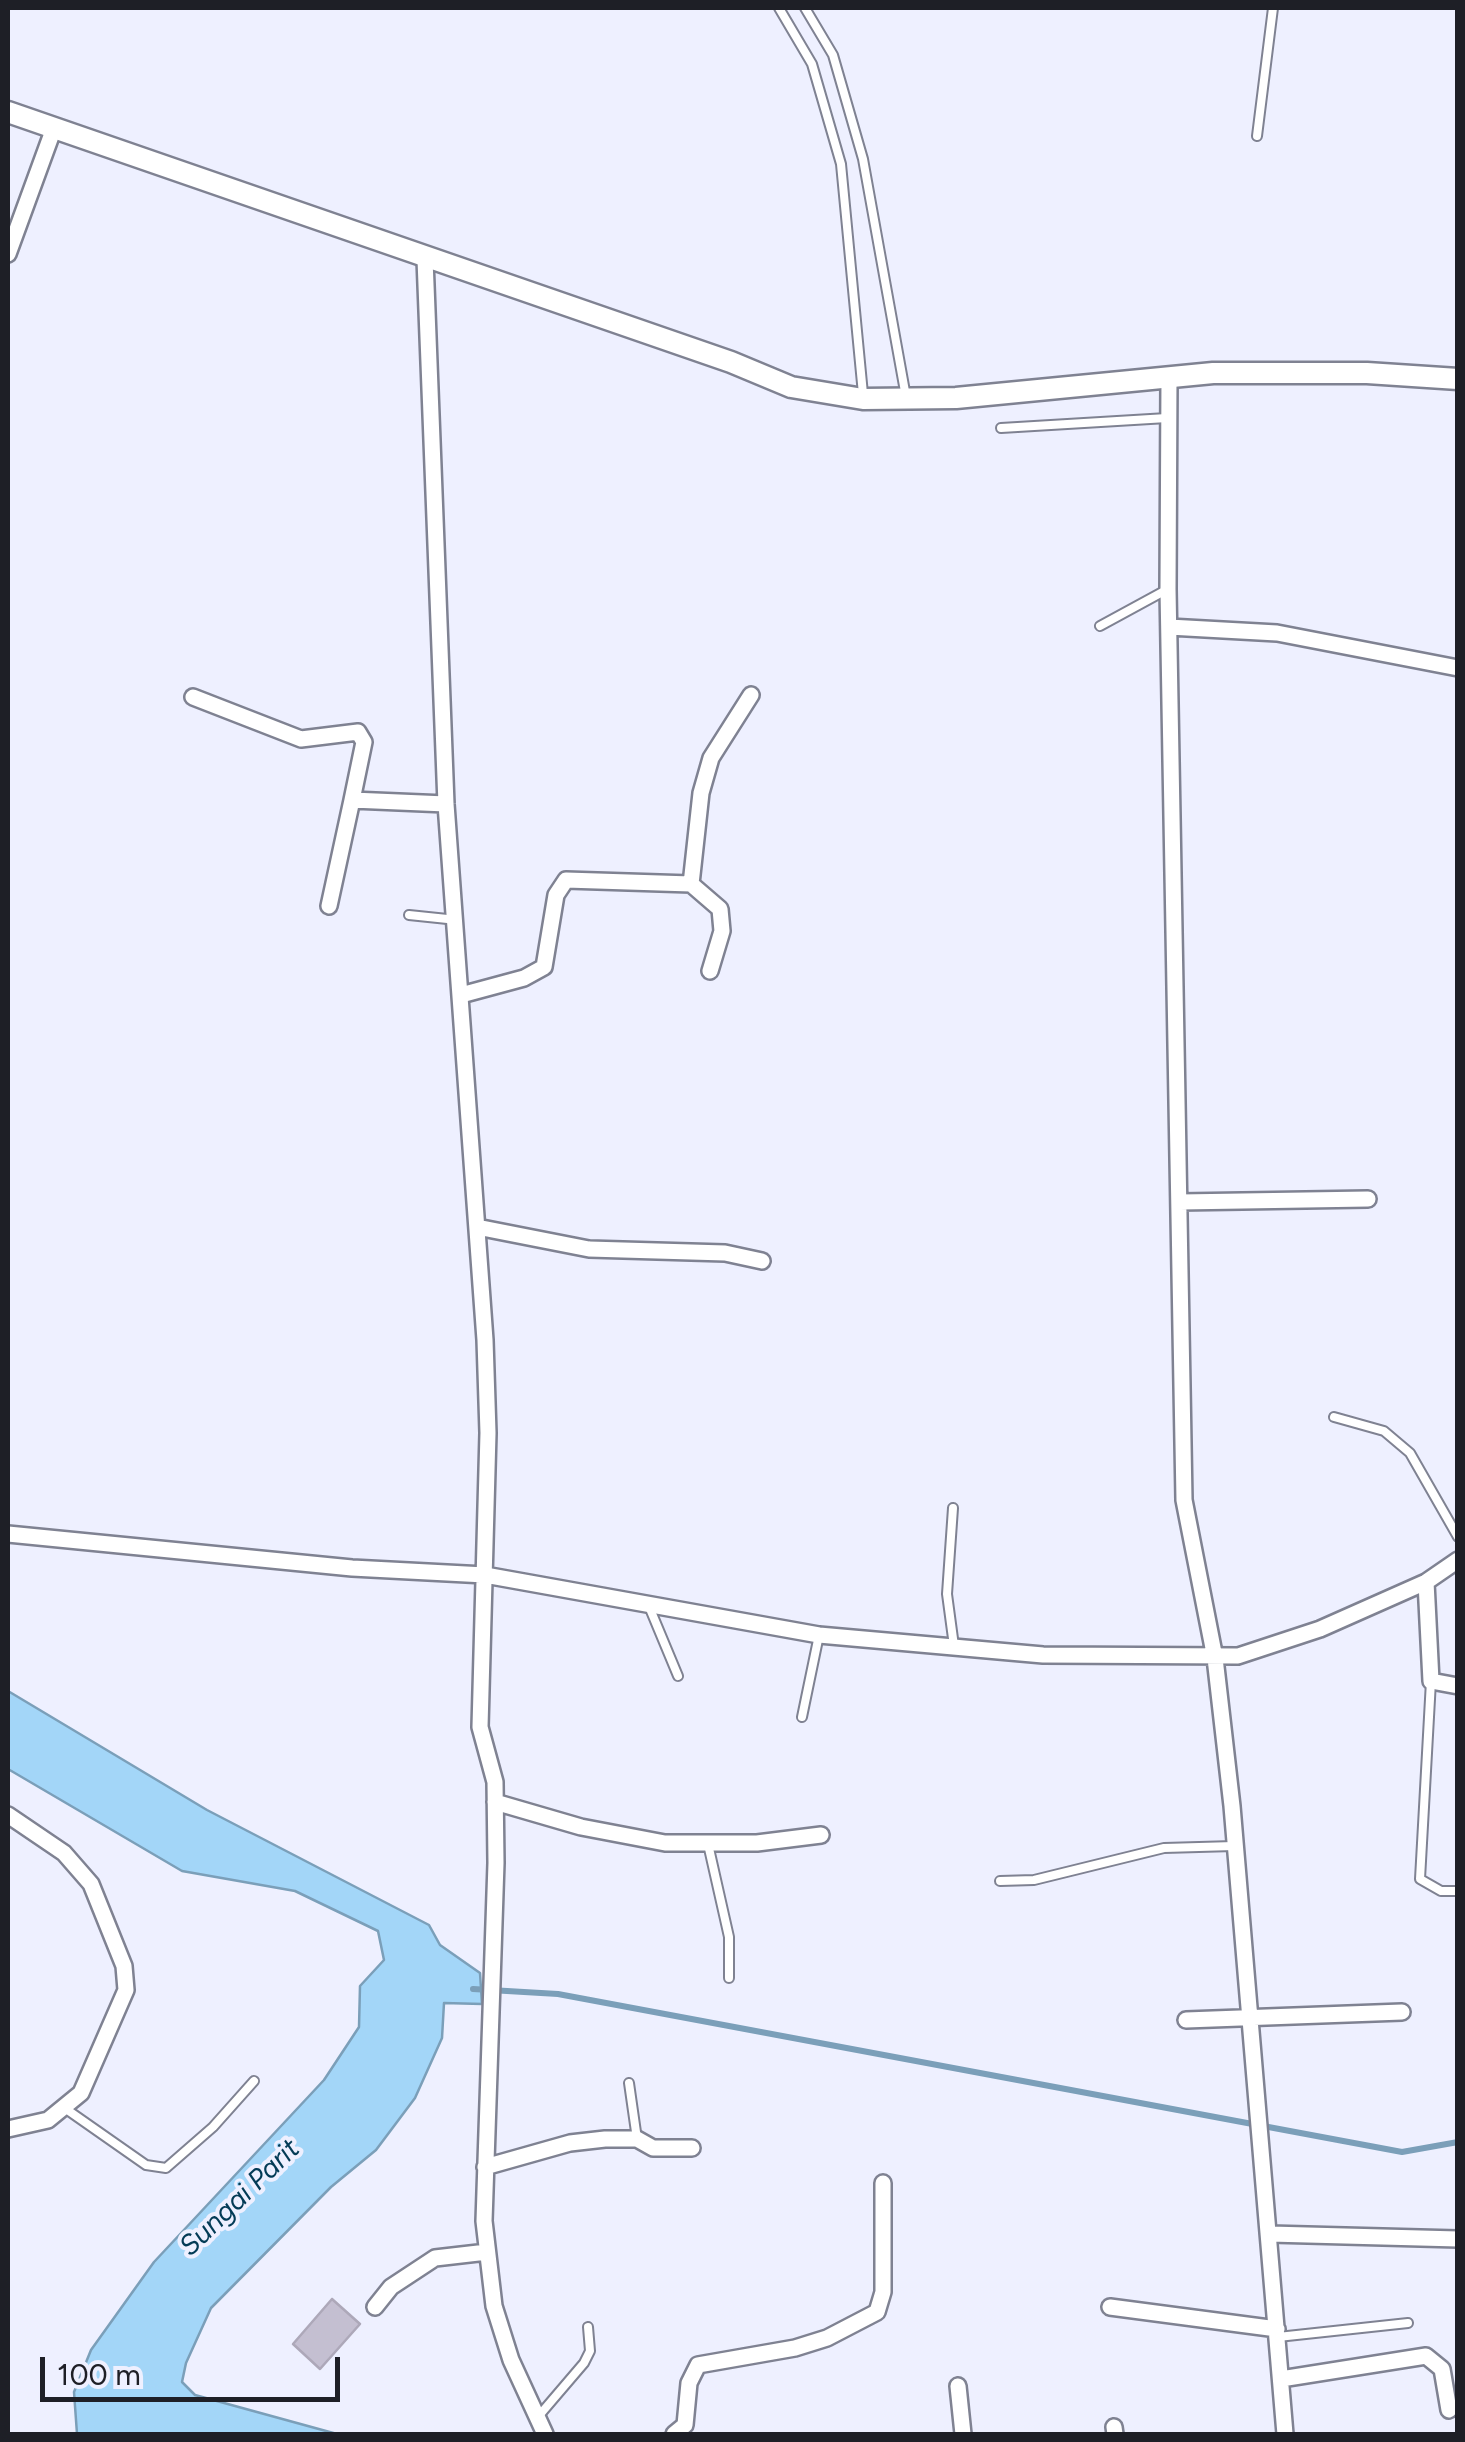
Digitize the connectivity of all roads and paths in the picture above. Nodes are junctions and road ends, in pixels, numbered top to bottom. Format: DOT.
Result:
graph roads {
  1 [pos="779,8"];
  2 [pos="805,8"];
  3 [pos="1273,8"];
  4 [pos="8,112"];
  5 [pos="54,128"];
  6 [pos="1256,136"];
  7 [pos="8,254"];
  8 [pos="425,259"];
  9 [pos="1169,377"];
  10 [pos="1458,379"];
  11 [pos="906,397"];
  12 [pos="863,399"];
  13 [pos="1167,418"];
  14 [pos="1001,428"];
  15 [pos="1168,589"];
  16 [pos="1100,626"];
  17 [pos="1169,627"];
  18 [pos="1458,668"];
  19 [pos="752,695"];
  20 [pos="193,698"];
  21 [pos="352,800"];
  22 [pos="446,804"];
  23 [pos="691,884"];
  24 [pos="329,906"];
  25 [pos="409,915"];
  26 [pos="456,920"];
  27 [pos="710,971"];
  28 [pos="460,995"];
  29 [pos="1368,1199"];
  30 [pos="1180,1202"];
  31 [pos="477,1227"];
  32 [pos="762,1261"];
  33 [pos="1334,1416"];
  34 [pos="952,1508"];
  35 [pos="8,1534"];
  36 [pos="1458,1537"];
  37 [pos="1458,1560"];
  38 [pos="486,1575"];
  39 [pos="1426,1582"];
  40 [pos="648,1604"];
  41 [pos="819,1635"];
  42 [pos="954,1646"];
  43 [pos="1215,1658"];
  44 [pos="678,1676"];
  45 [pos="1431,1681"];
  46 [pos="1458,1686"];
  47 [pos="802,1718"];
  48 [pos="496,1802"];
  49 [pos="8,1816"];
  50 [pos="821,1835"];
  51 [pos="708,1844"];
  52 [pos="1234,1846"];
  53 [pos="1000,1881"];
  54 [pos="1458,1892"];
  55 [pos="728,1978"];
  56 [pos="1402,2012"];
  57 [pos="1251,2018"];
  58 [pos="1186,2020"];
  59 [pos="254,2080"];
  60 [pos="629,2082"];
  61 [pos="66,2109"];
  62 [pos="8,2129"];
  63 [pos="637,2139"];
  64 [pos="692,2148"];
  65 [pos="485,2167"];
  66 [pos="883,2182"];
  67 [pos="1270,2234"];
  68 [pos="1458,2239"];
  69 [pos="487,2252"];
  70 [pos="374,2307"];
  71 [pos="1110,2308"];
  72 [pos="1408,2323"];
  73 [pos="588,2327"];
  74 [pos="1278,2333"];
  75 [pos="1282,2380"];
  76 [pos="958,2386"];
  77 [pos="1449,2410"];
  78 [pos="536,2418"];
  79 [pos="545,2434"];
  80 [pos="674,2434"];
  81 [pos="963,2434"];
  82 [pos="1285,2434"];
  1 -- 12 [label="lane"];
  2 -- 11 [label="lane"];
  3 -- 6 [label="lane"];
  4 -- 5 [label="street"];
  5 -- 7 [label="street"];
  5 -- 8 [label="street"];
  8 -- 12 [label="street"];
  8 -- 22 [label="street"];
  9 -- 10 [label="street"];
  9 -- 11 [label="street"];
  9 -- 13 [label="street"];
  11 -- 12 [label="street"];
  13 -- 14 [label="lane"];
  13 -- 15 [label="street"];
  15 -- 16 [label="lane"];
  15 -- 17 [label="street"];
  17 -- 18 [label="street"];
  17 -- 30 [label="street"];
  19 -- 23 [label="street"];
  20 -- 21 [label="street"];
  21 -- 22 [label="street"];
  21 -- 24 [label="street"];
  22 -- 26 [label="street"];
  23 -- 27 [label="street"];
  23 -- 28 [label="street"];
  25 -- 26 [label="lane"];
  26 -- 28 [label="street"];
  28 -- 31 [label="street"];
  29 -- 30 [label="street"];
  30 -- 43 [label="street"];
  31 -- 32 [label="street"];
  31 -- 38 [label="street"];
  33 -- 36 [label="lane"];
  34 -- 42 [label="lane"];
  35 -- 38 [label="street"];
  37 -- 39 [label="street"];
  38 -- 40 [label="street"];
  38 -- 48 [label="street"];
  39 -- 43 [label="street"];
  39 -- 45 [label="street"];
  40 -- 41 [label="street"];
  40 -- 44 [label="lane"];
  41 -- 42 [label="street"];
  41 -- 47 [label="lane"];
  42 -- 43 [label="street"];
  43 -- 52 [label="street"];
  45 -- 46 [label="street"];
  45 -- 54 [label="lane"];
  48 -- 51 [label="street"];
  48 -- 65 [label="street"];
  49 -- 61 [label="street"];
  50 -- 51 [label="street"];
  51 -- 55 [label="lane"];
  52 -- 53 [label="lane"];
  52 -- 57 [label="street"];
  56 -- 57 [label="street"];
  57 -- 58 [label="street"];
  57 -- 67 [label="street"];
  59 -- 61 [label="lane"];
  60 -- 63 [label="lane"];
  61 -- 62 [label="street"];
  63 -- 64 [label="street"];
  63 -- 65 [label="street"];
  65 -- 69 [label="street"];
  66 -- 80 [label="street"];
  67 -- 68 [label="street"];
  67 -- 74 [label="street"];
  69 -- 70 [label="street"];
  69 -- 78 [label="street"];
  71 -- 74 [label="street"];
  72 -- 74 [label="lane"];
  73 -- 78 [label="lane"];
  74 -- 75 [label="street"];
  75 -- 77 [label="street"];
  75 -- 82 [label="street"];
  76 -- 81 [label="street"];
  78 -- 79 [label="street"];
}
